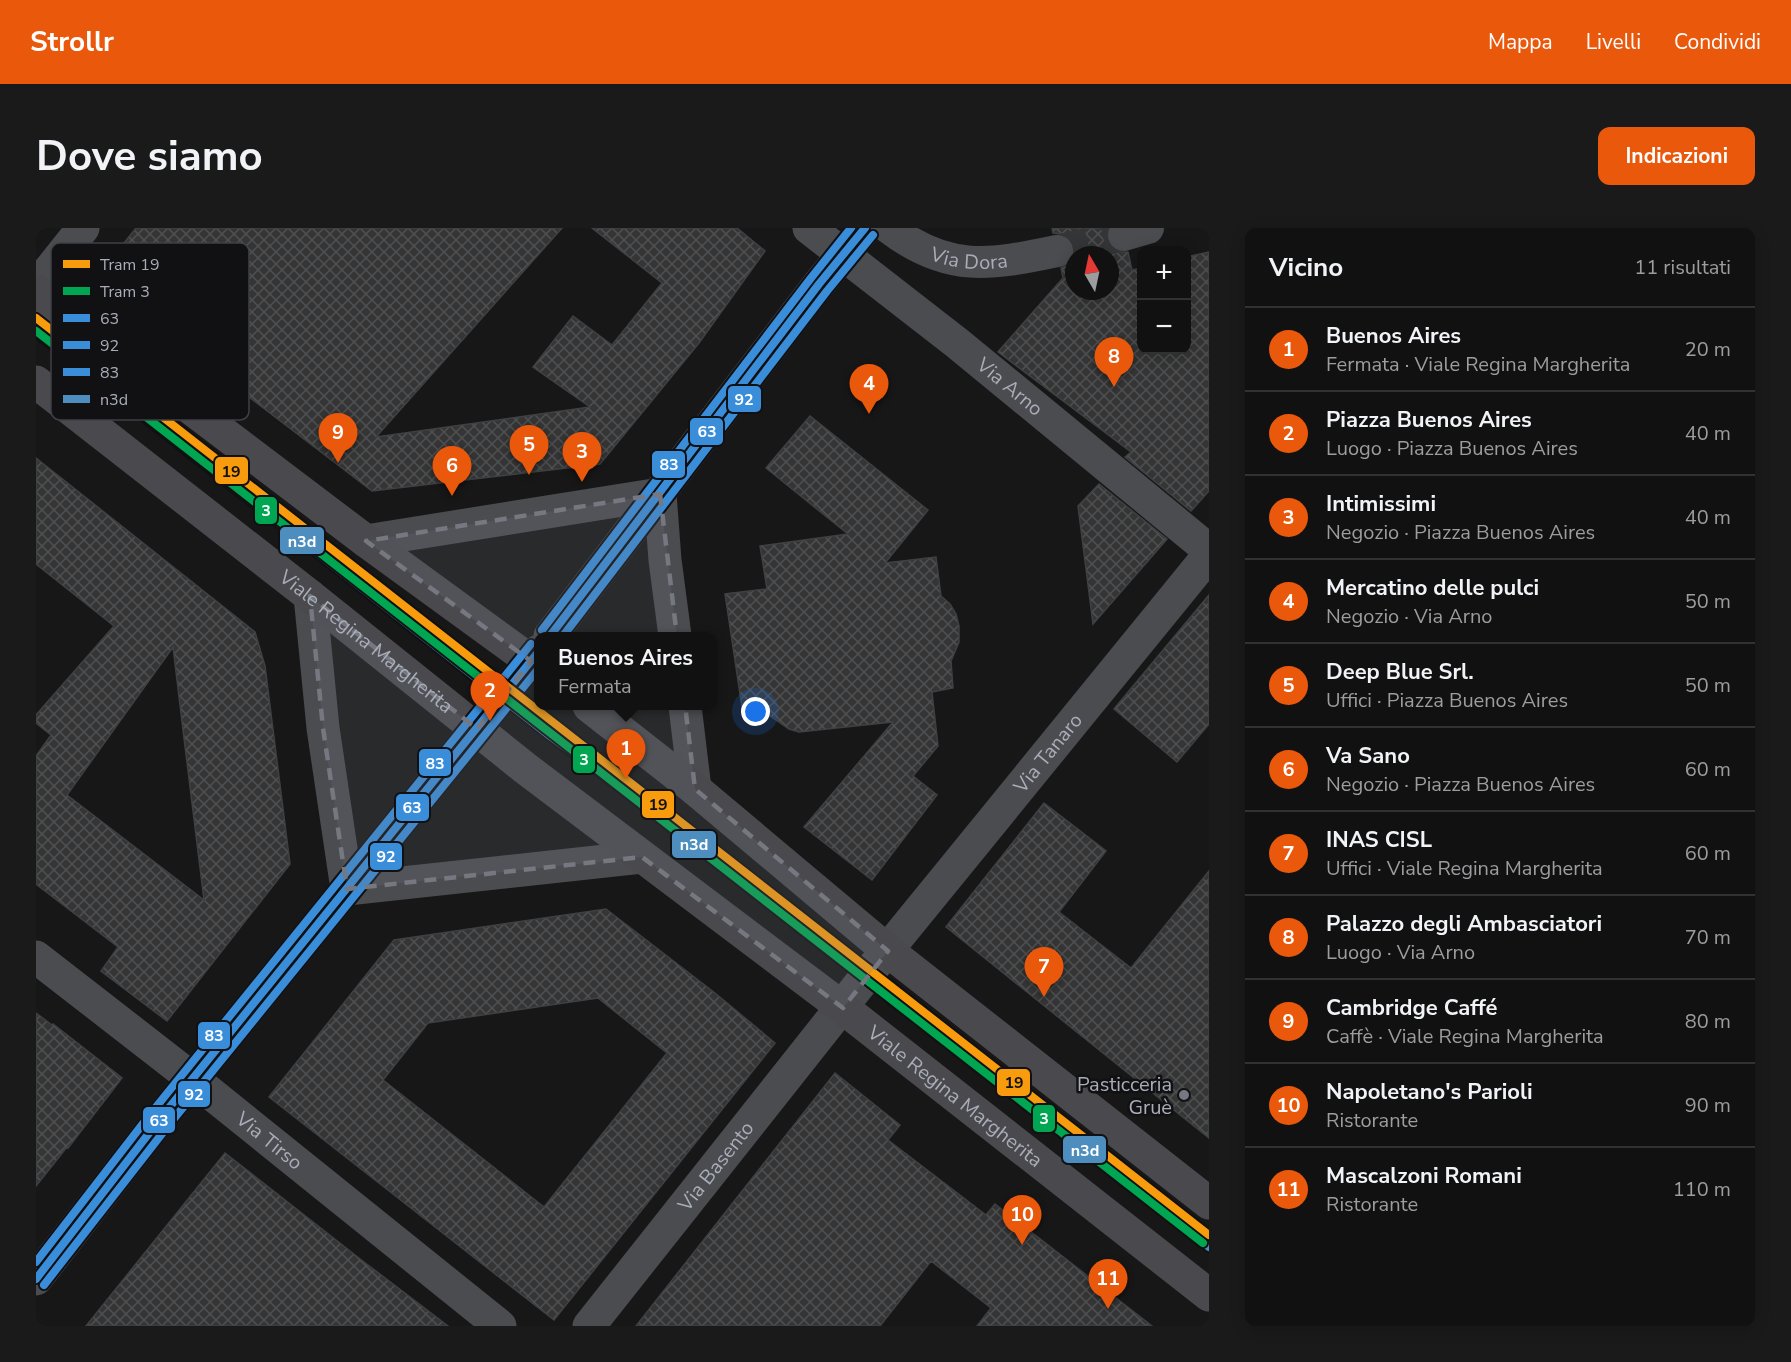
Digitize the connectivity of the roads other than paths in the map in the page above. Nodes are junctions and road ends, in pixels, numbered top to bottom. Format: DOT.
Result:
graph roads {
  1 [pos="83,228"];
  2 [pos="809,228"];
  3 [pos="865,228"];
  4 [pos="889,228"];
  5 [pos="71,243"];
  6 [pos="1057,251"];
  7 [pos="843,254"];
  8 [pos="51,270"];
  9 [pos="36,289"];
  10 [pos="51,300"];
  11 [pos="36,382"];
  12 [pos="51,394"];
  13 [pos="85,420"];
  14 [pos="208,420"];
  15 [pos="660,494"];
  16 [pos="366,541"];
  17 [pos="1209,550"];
  18 [pos="1209,555"];
  19 [pos="310,596"];
  20 [pos="556,632"];
  21 [pos="674,632"];
  22 [pos="534,650"];
  23 [pos="534,661"];
  24 [pos="595,710"];
  25 [pos="685,710"];
  26 [pos="477,729"];
  27 [pos="695,789"];
  28 [pos="642,857"];
  29 [pos="347,889"];
  30 [pos="888,951"];
  31 [pos="36,957"];
  32 [pos="843,1008"];
  33 [pos="193,1079"];
  34 [pos="1209,1203"];
  35 [pos="36,1280"];
  36 [pos="1209,1294"];
  37 [pos="500,1326"];
  38 [pos="589,1326"];
  1 -- 5 [label="street"];
  2 -- 7 [label="street, Via Arno"];
  3 -- 7 [label="street"];
  4 -- 6 [label="street, Via Dora"];
  7 -- 15 [label="street"];
  7 -- 17 [label="street, Via Arno"];
  8 -- 9 [label="street"];
  9 -- 10 [label="main road"];
  11 -- 12 [label="main road, Viale Regina Margherita"];
  13 -- 19 [label="main road, Viale Regina Margherita"];
  14 -- 16 [label="main road"];
  15 -- 16 [label="street"];
  15 -- 20 [label="street"];
  15 -- 21 [label="street"];
  16 -- 22 [label="main road"];
  18 -- 30 [label="street, Via Tanaro"];
  19 -- 26 [label="main road, Viale Regina Margherita"];
  19 -- 29 [label="street"];
  23 -- 26 [label="street"];
  24 -- 27 [label="main road"];
  25 -- 27 [label="street"];
  26 -- 28 [label="main road, Viale Regina Margherita"];
  26 -- 29 [label="street"];
  27 -- 30 [label="main road"];
  28 -- 29 [label="street"];
  28 -- 32 [label="main road, Viale Regina Margherita"];
  29 -- 33 [label="street"];
  30 -- 32 [label="street"];
  30 -- 34 [label="main road"];
  31 -- 33 [label="street, Via Tirso"];
  32 -- 36 [label="main road, Viale Regina Margherita"];
  32 -- 38 [label="street, Via Basento"];
  33 -- 35 [label="street"];
  33 -- 37 [label="street, Via Tirso"];
}
